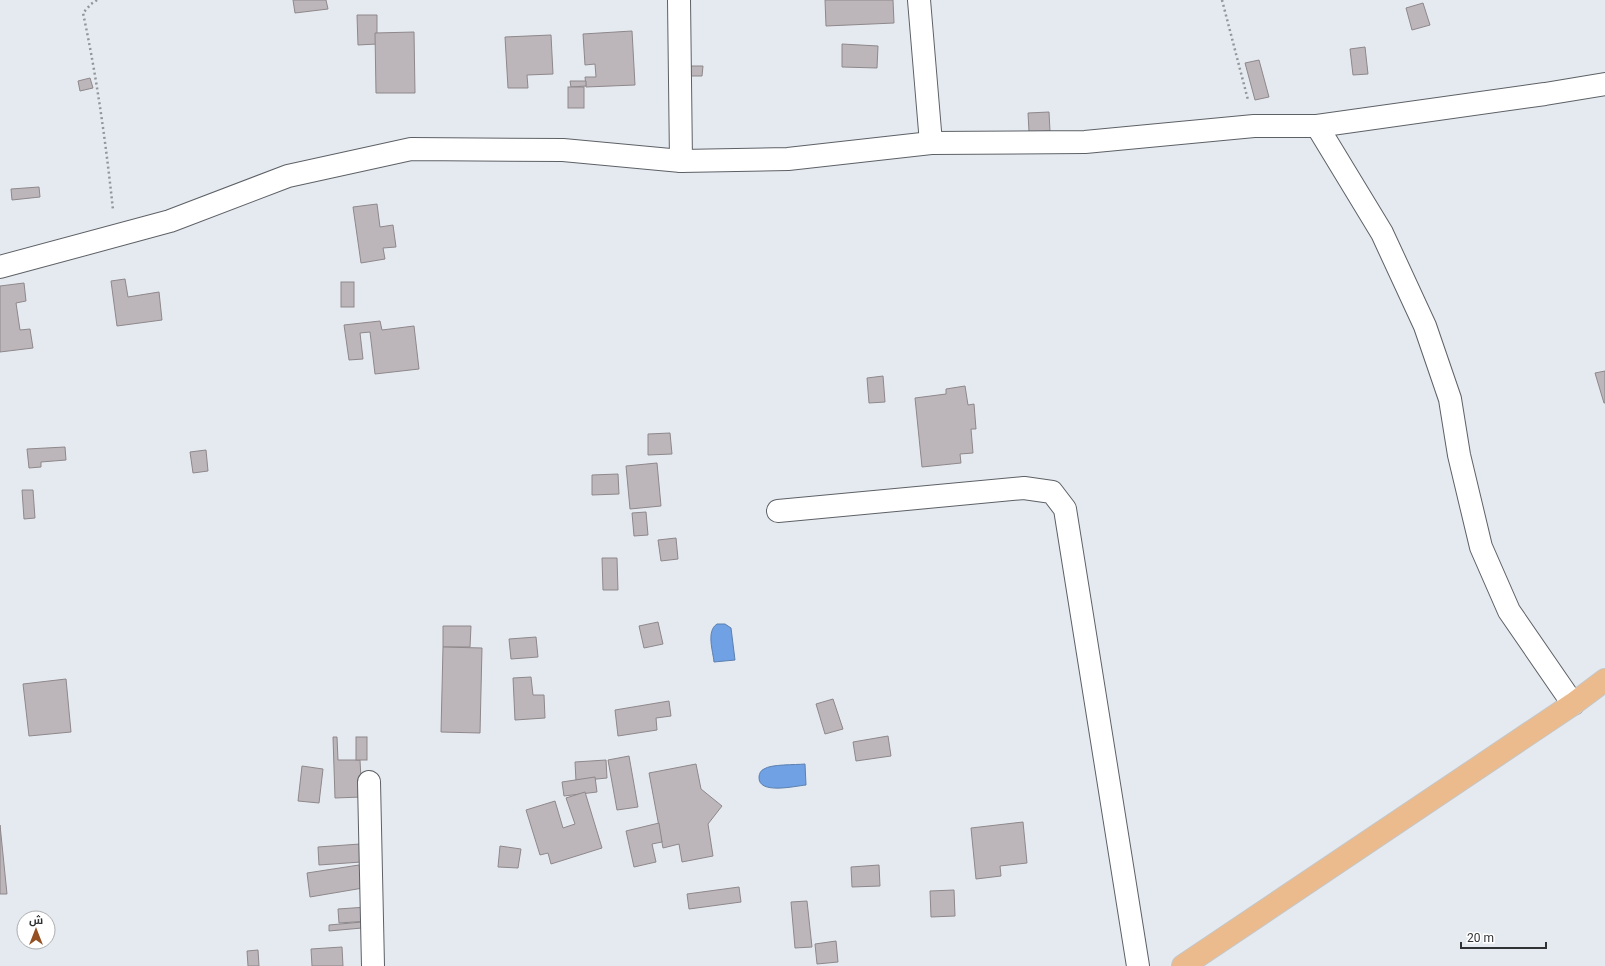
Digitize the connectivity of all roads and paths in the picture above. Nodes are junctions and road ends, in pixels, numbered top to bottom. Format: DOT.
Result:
graph roads {
  1 [pos="97,0"];
  2 [pos="679,0"];
  3 [pos="919,0"];
  4 [pos="1222,0"];
  5 [pos="1605,84"];
  6 [pos="1254,126"];
  7 [pos="1317,126"];
  8 [pos="931,142"];
  9 [pos="681,162"];
  10 [pos="116,237"];
  11 [pos="0,267"];
  12 [pos="778,511"];
  13 [pos="1605,680"];
  14 [pos="1573,704"];
  15 [pos="368,782"];
  16 [pos="373,966"];
  17 [pos="1138,966"];
  18 [pos="1183,966"];
  1 -- 10 [label="path"];
  2 -- 9 [label="street"];
  3 -- 8 [label="street"];
  4 -- 6 [label="path"];
  5 -- 7 [label="street"];
  6 -- 7 [label="street"];
  6 -- 8 [label="street"];
  7 -- 14 [label="street"];
  8 -- 9 [label="street"];
  9 -- 10 [label="street"];
  10 -- 11 [label="street"];
  12 -- 17 [label="street"];
  13 -- 14 [label="main road"];
  14 -- 18 [label="main road"];
  15 -- 16 [label="street"];
}
